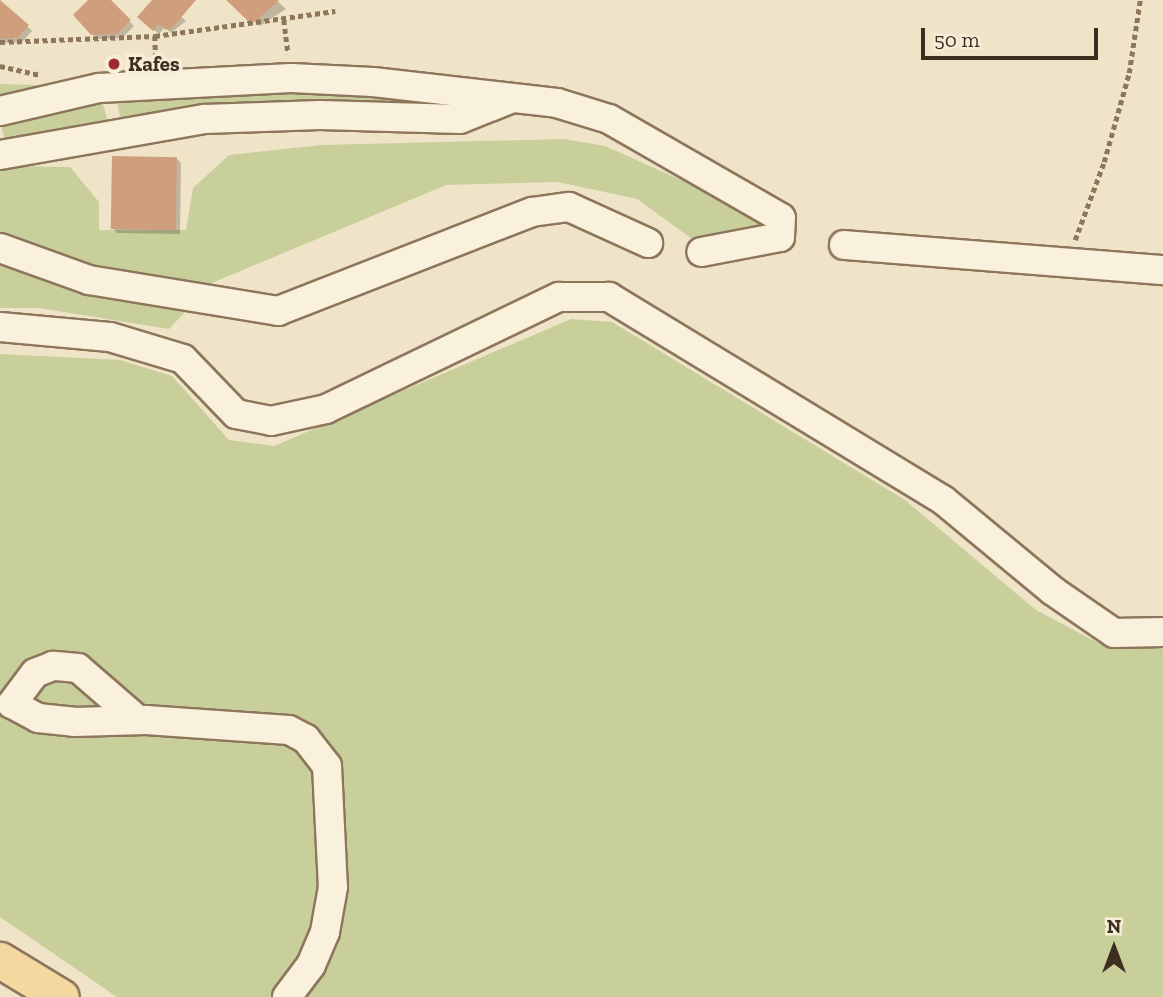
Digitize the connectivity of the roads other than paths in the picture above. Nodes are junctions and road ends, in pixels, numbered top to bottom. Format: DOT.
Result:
graph roads {
  1 [pos="513,98"];
  2 [pos="0,111"];
  3 [pos="0,155"];
  4 [pos="648,243"];
  5 [pos="844,245"];
  6 [pos="0,248"];
  7 [pos="701,252"];
  8 [pos="1163,270"];
  9 [pos="0,327"];
  10 [pos="1163,632"];
  11 [pos="6,701"];
  12 [pos="138,720"];
  13 [pos="0,960"];
  14 [pos="61,997"];
  15 [pos="287,997"];
  1 -- 2 [label="street"];
  1 -- 3 [label="street"];
  1 -- 7 [label="street"];
  4 -- 6 [label="street"];
  5 -- 8 [label="street"];
  9 -- 10 [label="street"];
  11 -- 12 [label="street"];
  11 -- 12 [label="street"];
  12 -- 15 [label="street"];
  13 -- 14 [label="main road"];
}
